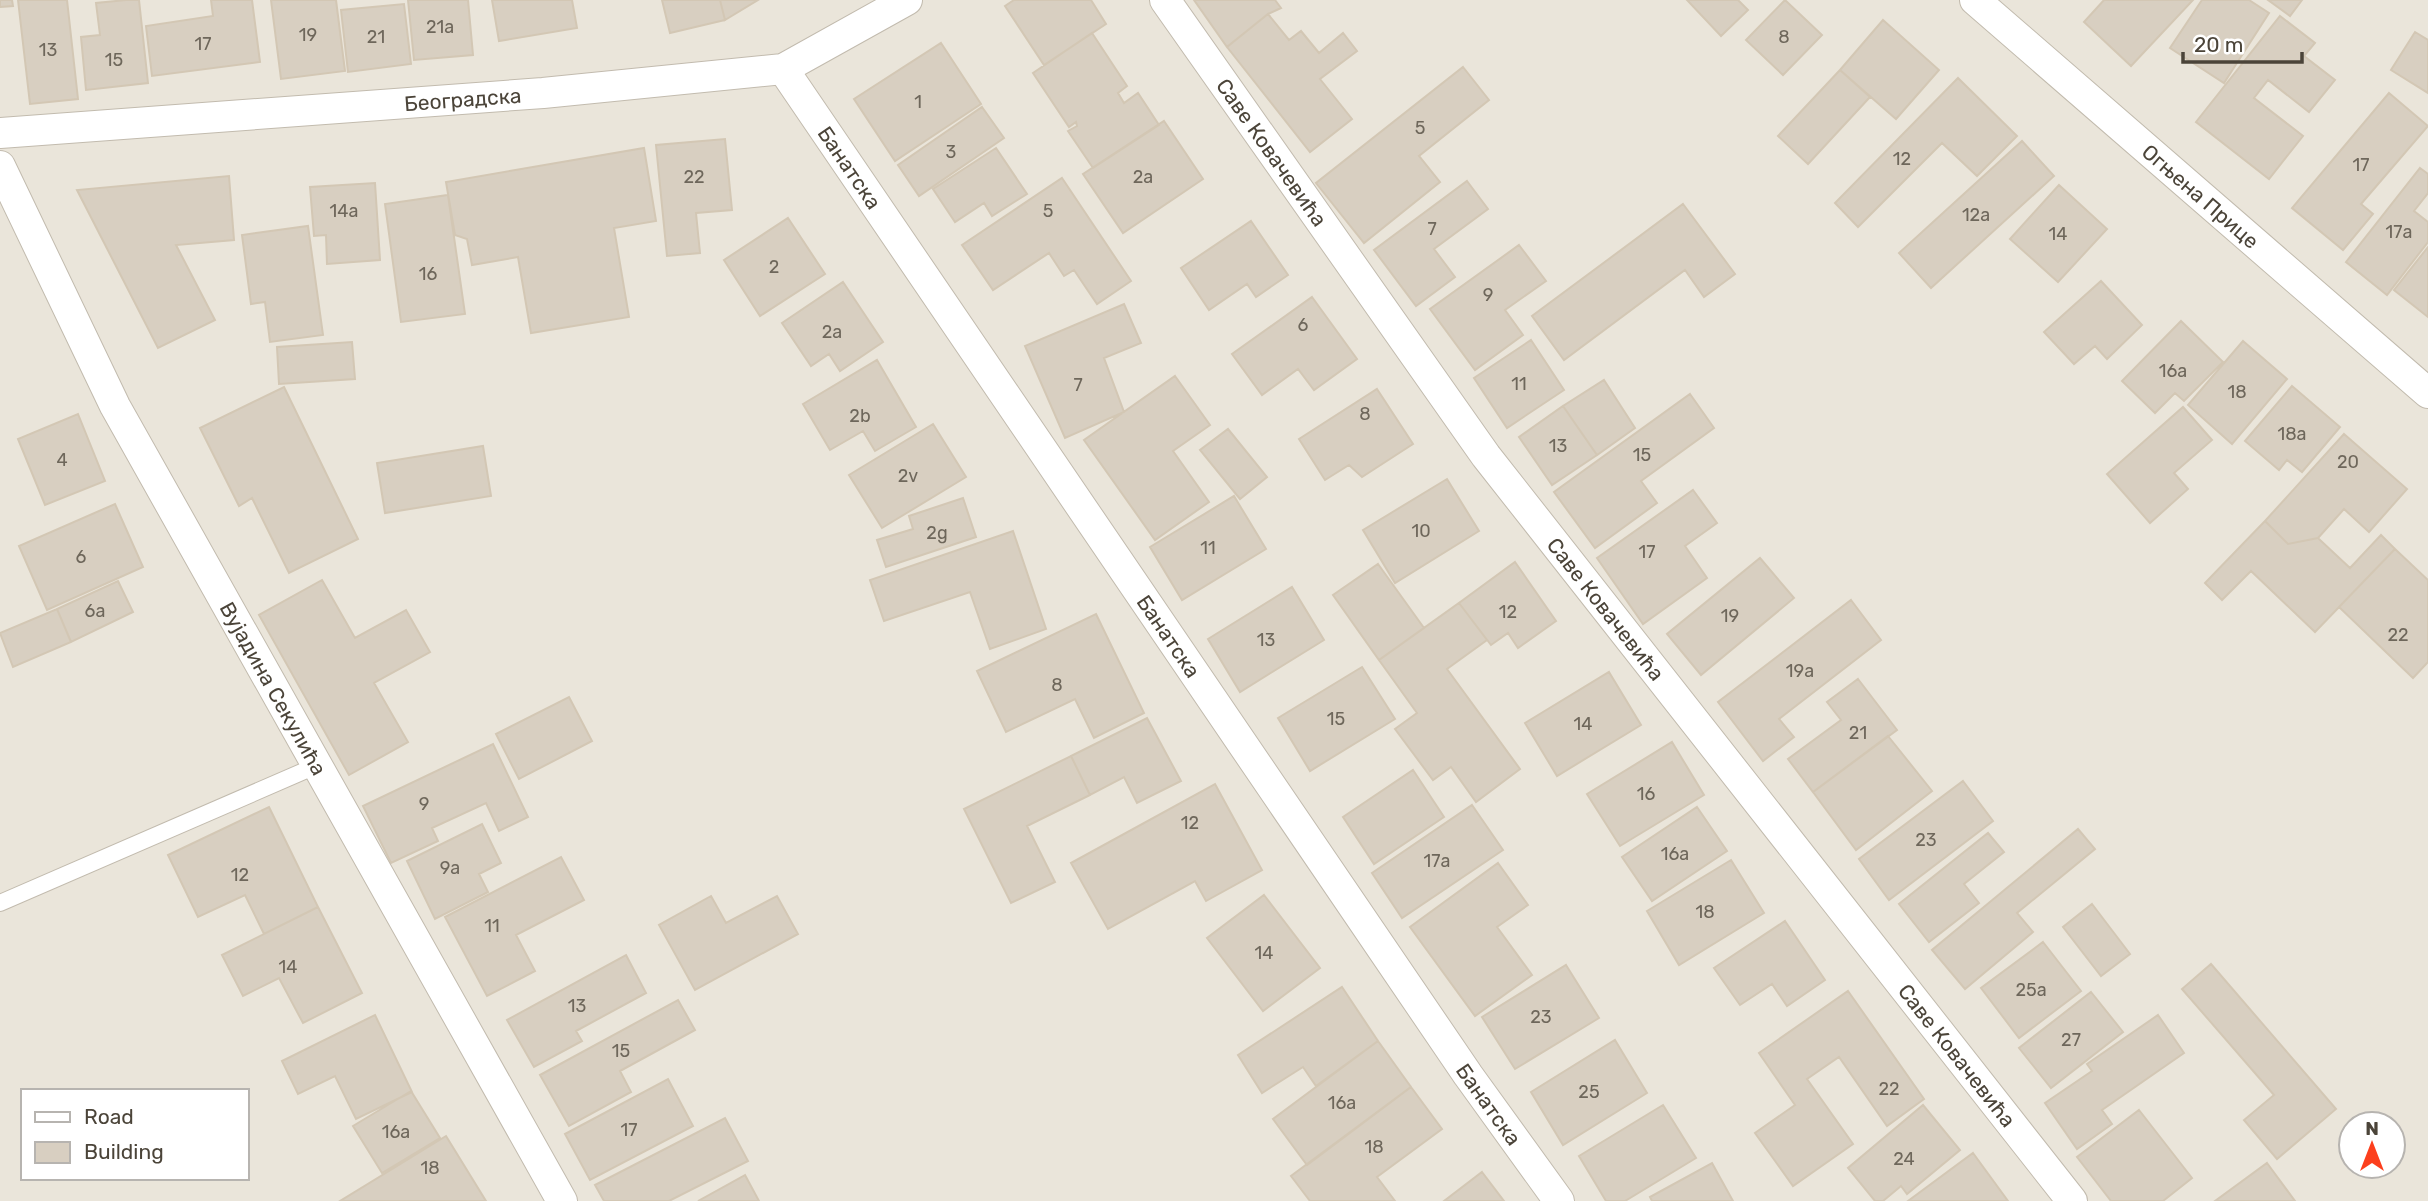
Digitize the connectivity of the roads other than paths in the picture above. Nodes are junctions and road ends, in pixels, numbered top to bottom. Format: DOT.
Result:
graph roads {
  1 [pos="907,0"];
  2 [pos="1165,0"];
  3 [pos="1975,0"];
  4 [pos="783,69"];
  5 [pos="0,133"];
  6 [pos="0,166"];
  7 [pos="2428,393"];
  8 [pos="318,765"];
  9 [pos="0,903"];
  10 [pos="562,1201"];
  11 [pos="1559,1201"];
  12 [pos="2072,1201"];
  1 -- 4 [label="street, Београдска"];
  2 -- 12 [label="street, Саве Ковачевића"];
  3 -- 7 [label="street, Огњена Прице"];
  4 -- 5 [label="street, Београдска"];
  4 -- 11 [label="street, Банатска"];
  6 -- 8 [label="street, Вујадина Секулића"];
  8 -- 9 [label="lane"];
  8 -- 10 [label="street, Вујадина Секулића"];
}
